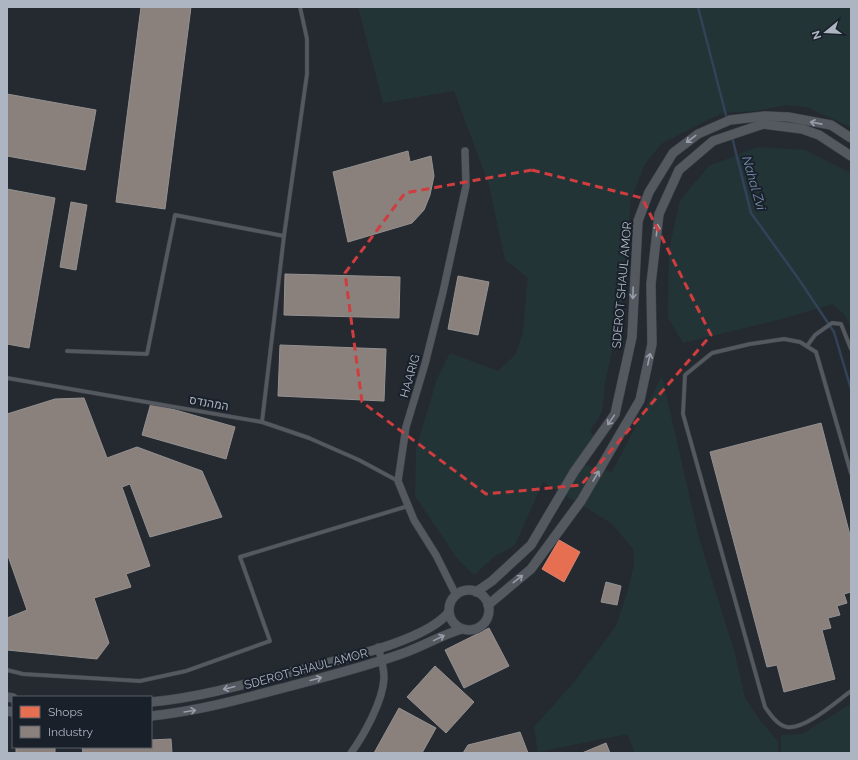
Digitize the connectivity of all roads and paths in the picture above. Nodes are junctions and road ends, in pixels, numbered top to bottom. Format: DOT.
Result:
graph roads {
  1 [pos="300,7"];
  2 [pos="851,138"];
  3 [pos="464,151"];
  4 [pos="851,156"];
  5 [pos="284,236"];
  6 [pos="807,346"];
  7 [pos="851,349"];
  8 [pos="67,351"];
  9 [pos="7,378"];
  10 [pos="262,422"];
  11 [pos="851,473"];
  12 [pos="398,481"];
  13 [pos="409,506"];
  14 [pos="476,592"];
  15 [pos="456,595"];
  16 [pos="488,605"];
  17 [pos="449,612"];
  18 [pos="462,629"];
  19 [pos="378,647"];
  20 [pos="381,661"];
  21 [pos="7,670"];
  22 [pos="851,691"];
  23 [pos="152,702"];
  24 [pos="152,716"];
  25 [pos="351,753"];
  1 -- 5 [label="lane"];
  2 -- 14 [label="street, SDEROT SHAUL AMOR, one-way"];
  3 -- 12 [label="street, HAARIG"];
  16 -- 4 [label="street, one-way"];
  5 -- 8 [label="lane"];
  5 -- 10 [label="lane"];
  6 -- 7 [label="lane"];
  6 -- 11 [label="lane"];
  6 -- 22 [label="lane"];
  9 -- 10 [label="lane, המהנדס"];
  10 -- 12 [label="lane, המהנדס"];
  12 -- 13 [label="street"];
  13 -- 15 [label="street"];
  13 -- 21 [label="lane"];
  14 -- 15 [label="street"];
  14 -- 16 [label="street"];
  15 -- 17 [label="street"];
  16 -- 18 [label="street"];
  17 -- 18 [label="street"];
  17 -- 19 [label="street, SDEROT SHAUL AMOR"];
  20 -- 18 [label="street, SDEROT SHAUL AMOR, one-way"];
  19 -- 20 [label="street"];
  19 -- 23 [label="street, SDEROT SHAUL AMOR, one-way"];
  24 -- 20 [label="street, SDEROT SHAUL AMOR, one-way"];
  20 -- 25 [label="street"];
}
